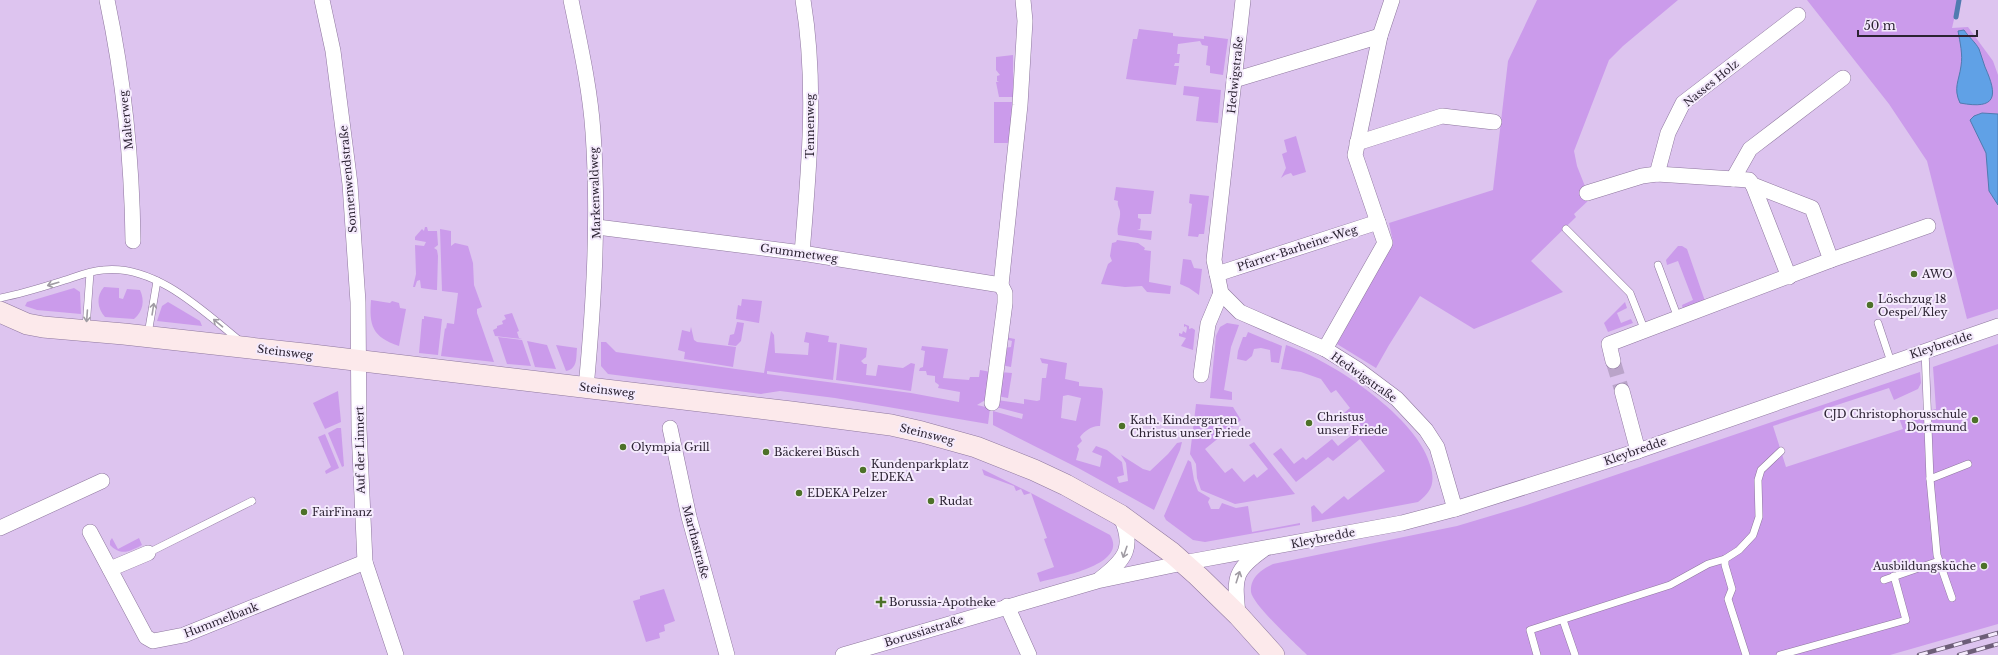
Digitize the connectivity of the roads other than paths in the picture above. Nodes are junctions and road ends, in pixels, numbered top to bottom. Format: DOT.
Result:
graph roads {
  1 [pos="107,0"];
  2 [pos="322,0"];
  3 [pos="571,0"];
  4 [pos="803,0"];
  5 [pos="1023,0"];
  6 [pos="1243,0"];
  7 [pos="1392,0"];
  8 [pos="1798,15"];
  9 [pos="1380,36"];
  10 [pos="1843,78"];
  11 [pos="1234,80"];
  12 [pos="1494,122"];
  13 [pos="1357,143"];
  14 [pos="1657,174"];
  15 [pos="1733,179"];
  16 [pos="1753,185"];
  17 [pos="1587,193"];
  18 [pos="1378,222"];
  19 [pos="1928,226"];
  20 [pos="597,227"];
  21 [pos="1566,229"];
  22 [pos="133,241"];
  23 [pos="802,253"];
  24 [pos="1831,260"];
  25 [pos="1658,265"];
  26 [pos="90,273"];
  27 [pos="1216,274"];
  28 [pos="1788,277"];
  29 [pos="157,281"];
  30 [pos="1001,285"];
  31 [pos="1221,293"];
  32 [pos="0,298"];
  33 [pos="0,312"];
  34 [pos="1678,319"];
  35 [pos="1878,323"];
  36 [pos="1998,326"];
  37 [pos="86,331"];
  38 [pos="1645,331"];
  39 [pos="148,336"];
  40 [pos="248,348"];
  41 [pos="1325,349"];
  42 [pos="1925,350"];
  43 [pos="360,360"];
  44 [pos="1613,361"];
  45 [pos="1891,362"];
  46 [pos="1201,375"];
  47 [pos="586,388"];
  48 [pos="1622,392"];
  49 [pos="992,403"];
  50 [pos="670,428"];
  51 [pos="1638,451"];
  52 [pos="1781,451"];
  53 [pos="1968,464"];
  54 [pos="1930,479"];
  55 [pos="102,481"];
  56 [pos="252,501"];
  57 [pos="1455,509"];
  58 [pos="1120,515"];
  59 [pos="0,528"];
  60 [pos="90,532"];
  61 [pos="1265,549"];
  62 [pos="148,553"];
  63 [pos="1725,559"];
  64 [pos="365,562"];
  65 [pos="1939,562"];
  66 [pos="1183,563"];
  67 [pos="110,569"];
  68 [pos="1894,576"];
  69 [pos="1884,580"];
  70 [pos="1097,581"];
  71 [pos="1952,598"];
  72 [pos="1007,606"];
  73 [pos="1238,615"];
  74 [pos="1563,620"];
  75 [pos="396,655"];
  76 [pos="728,655"];
  77 [pos="843,655"];
  78 [pos="1029,655"];
  79 [pos="1274,655"];
  80 [pos="1537,655"];
  81 [pos="1575,655"];
  82 [pos="1746,655"];
  83 [pos="1780,655"];
  1 -- 22 [label="street, Malterweg"];
  2 -- 43 [label="street, Sonnenwendstraße"];
  3 -- 20 [label="street, Markenwaldweg"];
  4 -- 23 [label="street, Tennenweg"];
  5 -- 30 [label="street"];
  6 -- 11 [label="street, Hedwigstraße"];
  7 -- 9 [label="street"];
  8 -- 14 [label="street, Nasses Holz"];
  9 -- 11 [label="street"];
  9 -- 13 [label="street"];
  10 -- 15 [label="street"];
  11 -- 27 [label="street, Hedwigstraße"];
  12 -- 13 [label="street"];
  13 -- 18 [label="street"];
  14 -- 15 [label="street"];
  14 -- 17 [label="street"];
  15 -- 16 [label="street"];
  16 -- 24 [label="street"];
  16 -- 28 [label="street"];
  18 -- 27 [label="street, Pfarrer-Barheine-Weg"];
  18 -- 41 [label="street"];
  19 -- 24 [label="street"];
  20 -- 23 [label="street, Grummetweg"];
  20 -- 47 [label="street, Markenwaldweg"];
  21 -- 38 [label="lane"];
  23 -- 30 [label="street, Grummetweg"];
  24 -- 28 [label="street"];
  25 -- 34 [label="lane"];
  26 -- 29 [label="lane"];
  26 -- 32 [label="lane, one-way"];
  26 -- 37 [label="lane, one-way"];
  27 -- 31 [label="street, Hedwigstraße"];
  28 -- 34 [label="street"];
  39 -- 29 [label="lane, one-way"];
  40 -- 29 [label="lane, one-way"];
  30 -- 49 [label="street"];
  31 -- 41 [label="street, Hedwigstraße"];
  31 -- 46 [label="street"];
  33 -- 37 [label="main road, Steinsweg"];
  34 -- 38 [label="street"];
  35 -- 45 [label="lane"];
  36 -- 42 [label="street, Kleybredde"];
  37 -- 39 [label="main road, Steinsweg"];
  38 -- 44 [label="street"];
  39 -- 40 [label="main road, Steinsweg"];
  40 -- 43 [label="main road, Steinsweg"];
  41 -- 57 [label="street, Hedwigstraße"];
  42 -- 45 [label="street, Kleybredde"];
  42 -- 54 [label="lane"];
  43 -- 47 [label="main road, Steinsweg"];
  43 -- 64 [label="street, Auf der Linnert"];
  45 -- 51 [label="street, Kleybredde"];
  47 -- 58 [label="main road, Steinsweg"];
  48 -- 51 [label="street"];
  50 -- 76 [label="street, Marthastraße"];
  51 -- 57 [label="street, Kleybredde"];
  52 -- 63 [label="lane"];
  53 -- 54 [label="lane"];
  54 -- 65 [label="lane"];
  55 -- 59 [label="street"];
  56 -- 62 [label="lane"];
  57 -- 61 [label="street, Kleybredde"];
  58 -- 66 [label="main road, Steinsweg"];
  58 -- 70 [label="street, Borussiastraße, one-way"];
  60 -- 67 [label="street, Hummelbank"];
  61 -- 66 [label="street, Kleybredde"];
  73 -- 61 [label="street, Kleybredde, one-way"];
  62 -- 67 [label="street"];
  63 -- 74 [label="lane"];
  63 -- 82 [label="lane"];
  64 -- 67 [label="street, Hummelbank"];
  64 -- 75 [label="street, Auf der Linnert"];
  65 -- 68 [label="lane"];
  65 -- 71 [label="lane"];
  66 -- 70 [label="street, Borussiastraße"];
  66 -- 73 [label="main road"];
  68 -- 69 [label="lane"];
  68 -- 83 [label="lane"];
  70 -- 72 [label="street, Borussiastraße"];
  72 -- 77 [label="street, Borussiastraße"];
  72 -- 78 [label="street"];
  73 -- 79 [label="main road"];
  74 -- 80 [label="lane"];
  74 -- 81 [label="lane"];
}
